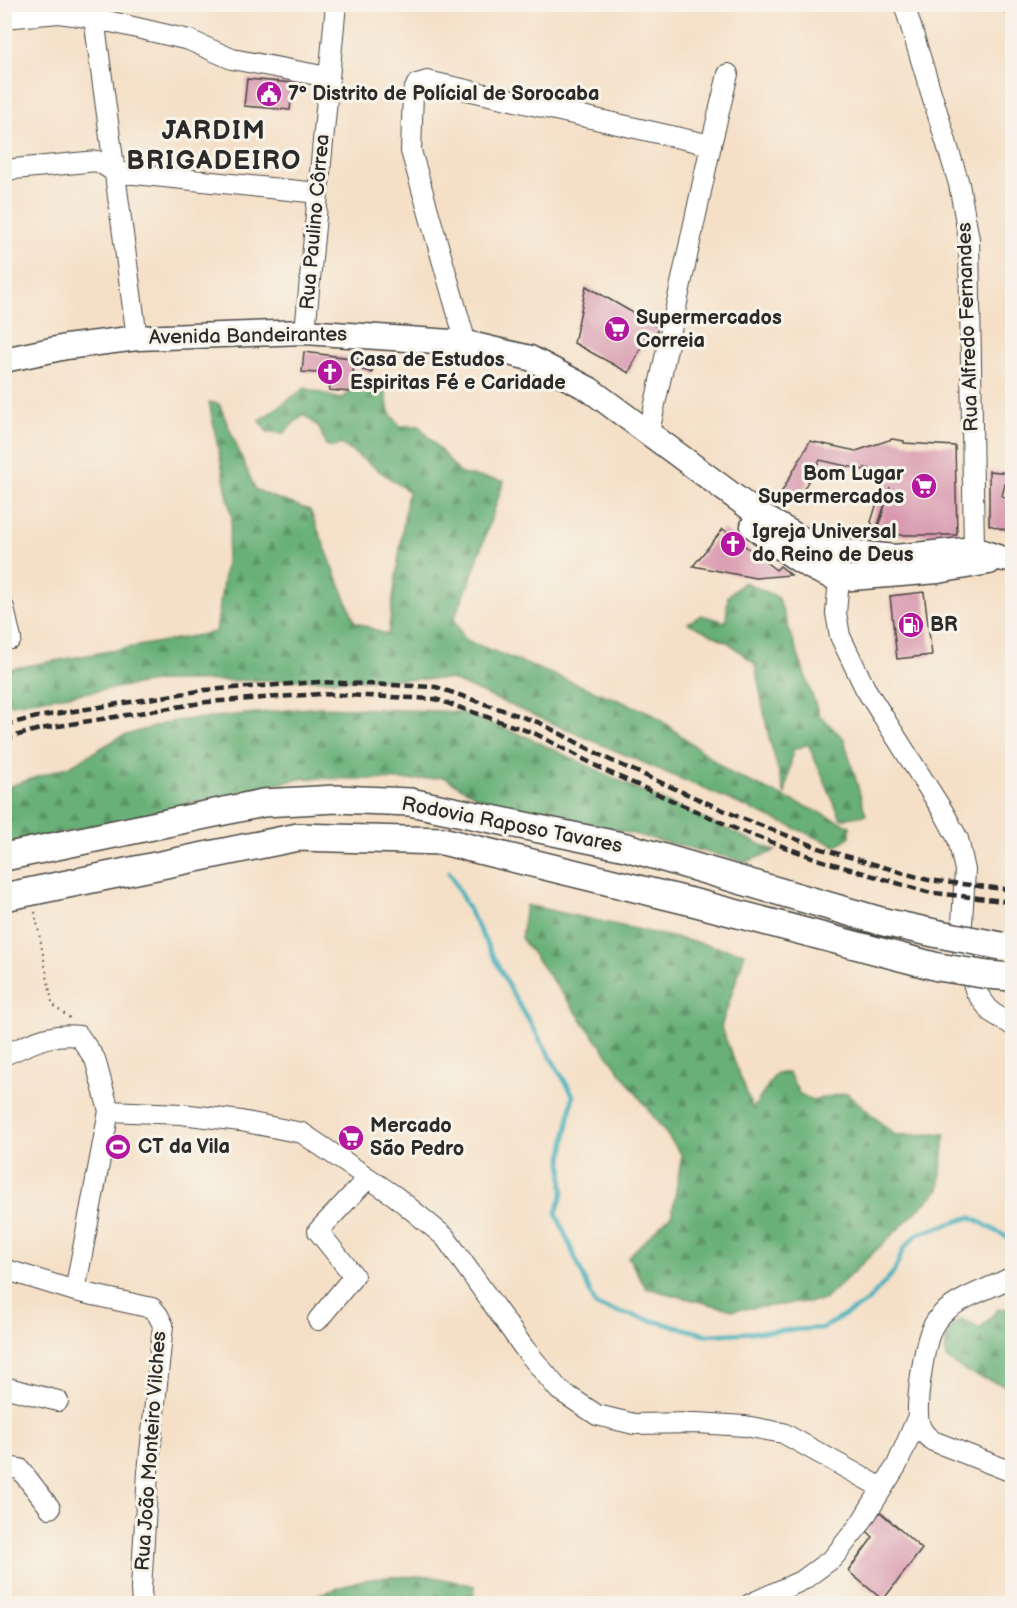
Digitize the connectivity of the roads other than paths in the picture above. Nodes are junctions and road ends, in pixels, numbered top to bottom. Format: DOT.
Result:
graph roads {
  1 [pos="336,4"];
  2 [pos="904,4"];
  3 [pos="4,18"];
  4 [pos="94,18"];
  5 [pos="728,74"];
  6 [pos="328,77"];
  7 [pos="711,145"];
  8 [pos="4,170"];
  9 [pos="115,172"];
  10 [pos="318,193"];
  11 [pos="304,332"];
  12 [pos="137,338"];
  13 [pos="466,343"];
  14 [pos="4,360"];
  15 [pos="649,432"];
  16 [pos="974,549"];
  17 [pos="836,551"];
  18 [pos="1008,559"];
  19 [pos="839,579"];
  20 [pos="4,608"];
  21 [pos="11,639"];
  22 [pos="4,857"];
  23 [pos="4,897"];
  24 [pos="1007,946"];
  25 [pos="1000,976"];
  26 [pos="1012,1025"];
  27 [pos="4,1055"];
  28 [pos="109,1111"];
  29 [pos="368,1178"];
  30 [pos="4,1269"];
  31 [pos="1012,1277"];
  32 [pos="75,1291"];
  33 [pos="318,1320"];
  34 [pos="4,1387"];
  35 [pos="58,1401"];
  36 [pos="918,1416"];
  37 [pos="933,1441"];
  38 [pos="897,1465"];
  39 [pos="4,1467"];
  40 [pos="1012,1472"];
  41 [pos="882,1488"];
  42 [pos="50,1508"];
  43 [pos="142,1604"];
  44 [pos="750,1604"];
  1 -- 6 [label="street, Rua Paulino Côrrea"];
  2 -- 16 [label="street, Rua Alfredo Fernandes"];
  3 -- 4 [label="street"];
  4 -- 6 [label="street"];
  4 -- 9 [label="street"];
  5 -- 7 [label="street"];
  6 -- 10 [label="street, Rua Paulino Côrrea"];
  7 -- 13 [label="street"];
  7 -- 15 [label="street"];
  8 -- 9 [label="street"];
  9 -- 10 [label="street"];
  9 -- 12 [label="street"];
  10 -- 11 [label="street, Rua Paulino Côrrea"];
  11 -- 12 [label="main road, Avenida Bandeirantes"];
  11 -- 13 [label="main road, Avenida Bandeirantes"];
  12 -- 14 [label="main road, Avenida Bandeirantes"];
  13 -- 15 [label="main road, Avenida Bandeirantes"];
  15 -- 17 [label="main road, Avenida Bandeirantes"];
  15 -- 19 [label="main road, Avenida Bandeirantes"];
  16 -- 17 [label="main road, Avenida Bandeirantes"];
  16 -- 18 [label="main road, Avenida Bandeirantes"];
  17 -- 19 [label="street"];
  18 -- 19 [label="main road, Avenida Bandeirantes"];
  19 -- 26 [label="street"];
  20 -- 21 [label="street"];
  22 -- 24 [label="highway, Rodovia Raposo Tavares, bridge"];
  23 -- 25 [label="highway, Rodovia Raposo Tavares, bridge"];
  27 -- 28 [label="street"];
  28 -- 29 [label="street"];
  28 -- 32 [label="street"];
  29 -- 33 [label="street"];
  29 -- 41 [label="street"];
  30 -- 32 [label="street, Rua João Monteiro Vilches"];
  31 -- 36 [label="street"];
  32 -- 43 [label="street, Rua João Monteiro Vilches"];
  34 -- 35 [label="street"];
  36 -- 37 [label="street"];
  36 -- 38 [label="street"];
  37 -- 38 [label="street"];
  37 -- 40 [label="street"];
  38 -- 41 [label="street"];
  39 -- 42 [label="street"];
  41 -- 44 [label="street"];
}
